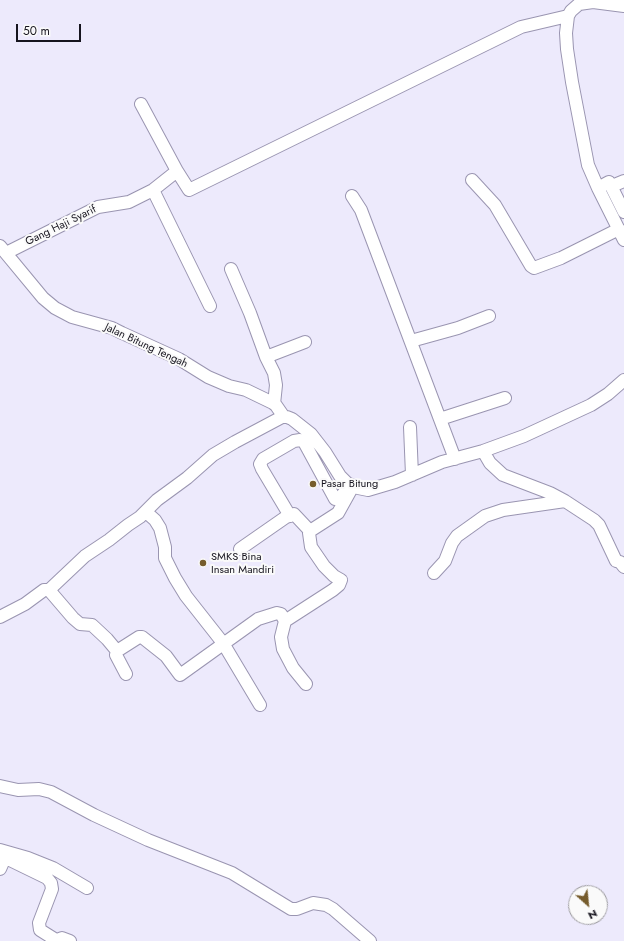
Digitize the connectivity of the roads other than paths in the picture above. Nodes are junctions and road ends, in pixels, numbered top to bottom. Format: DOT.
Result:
graph roads {
  1 [pos="578,2"];
  2 [pos="624,6"];
  3 [pos="568,16"];
  4 [pos="142,104"];
  5 [pos="177,171"];
  6 [pos="472,180"];
  7 [pos="624,181"];
  8 [pos="612,186"];
  9 [pos="598,188"];
  10 [pos="153,190"];
  11 [pos="352,196"];
  12 [pos="624,212"];
  13 [pos="622,232"];
  14 [pos="3,249"];
  15 [pos="231,269"];
  16 [pos="210,306"];
  17 [pos="489,316"];
  18 [pos="411,341"];
  19 [pos="305,342"];
  20 [pos="266,357"];
  21 [pos="624,380"];
  22 [pos="504,398"];
  23 [pos="274,404"];
  24 [pos="284,417"];
  25 [pos="440,419"];
  26 [pos="410,427"];
  27 [pos="483,451"];
  28 [pos="455,459"];
  29 [pos="412,475"];
  30 [pos="352,486"];
  31 [pos="565,501"];
  32 [pos="146,512"];
  33 [pos="290,516"];
  34 [pos="310,531"];
  35 [pos="240,549"];
  36 [pos="624,567"];
  37 [pos="434,573"];
  38 [pos="49,590"];
  39 [pos="0,617"];
  40 [pos="285,621"];
  41 [pos="223,643"];
  42 [pos="117,651"];
  43 [pos="126,674"];
  44 [pos="306,684"];
  45 [pos="260,705"];
  46 [pos="0,786"];
  47 [pos="0,850"];
  48 [pos="0,869"];
  49 [pos="87,888"];
  50 [pos="55,940"];
  51 [pos="70,941"];
  52 [pos="370,941"];
  1 -- 2 [label="street"];
  1 -- 3 [label="street"];
  3 -- 5 [label="street"];
  3 -- 9 [label="street"];
  4 -- 5 [label="street"];
  5 -- 10 [label="street, Gang Haji Syarif"];
  6 -- 13 [label="street"];
  7 -- 8 [label="street"];
  8 -- 9 [label="street"];
  8 -- 12 [label="street"];
  9 -- 13 [label="street"];
  10 -- 14 [label="street, Gang Haji Syarif"];
  10 -- 16 [label="street"];
  11 -- 18 [label="street"];
  14 -- 23 [label="street, Jalan Bitung Tengah"];
  15 -- 20 [label="street"];
  17 -- 18 [label="street"];
  18 -- 25 [label="street"];
  19 -- 20 [label="street"];
  20 -- 23 [label="street"];
  21 -- 27 [label="street"];
  22 -- 25 [label="street"];
  23 -- 24 [label="street, Jalan Bitung Tengah"];
  24 -- 30 [label="street"];
  24 -- 32 [label="street"];
  25 -- 28 [label="street"];
  26 -- 29 [label="street"];
  27 -- 28 [label="street"];
  27 -- 31 [label="street"];
  28 -- 29 [label="street"];
  29 -- 30 [label="street"];
  30 -- 33 [label="street"];
  30 -- 34 [label="street"];
  31 -- 36 [label="street"];
  31 -- 37 [label="street"];
  32 -- 38 [label="street"];
  32 -- 41 [label="street"];
  33 -- 34 [label="street"];
  33 -- 35 [label="street"];
  34 -- 40 [label="street"];
  38 -- 39 [label="street"];
  38 -- 42 [label="street"];
  40 -- 41 [label="street"];
  40 -- 44 [label="street"];
  41 -- 42 [label="street"];
  41 -- 45 [label="street"];
  42 -- 43 [label="street"];
  46 -- 52 [label="street"];
  47 -- 49 [label="street"];
  48 -- 50 [label="street"];
  50 -- 51 [label="street"];
}
